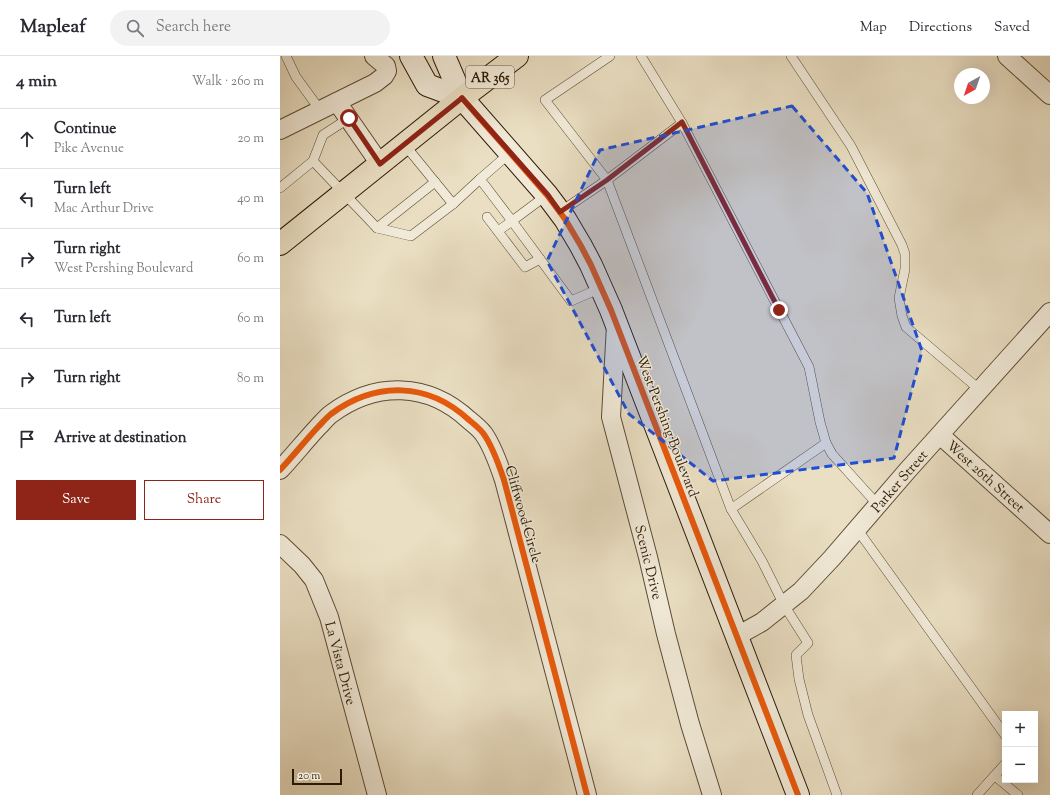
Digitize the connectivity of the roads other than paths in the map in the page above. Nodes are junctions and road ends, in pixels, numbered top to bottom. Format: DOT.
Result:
graph roads {
  1 [pos="286,56"];
  2 [pos="374,56"];
  3 [pos="411,56"];
  4 [pos="444,56"];
  5 [pos="517,56"];
  6 [pos="610,56"];
  7 [pos="641,56"];
  8 [pos="791,56"];
  9 [pos="1007,56"];
  10 [pos="1050,95"];
  11 [pos="462,98"];
  12 [pos="337,102"];
  13 [pos="320,110"];
  14 [pos="349,118"];
  15 [pos="682,122"];
  16 [pos="280,130"];
  17 [pos="404,144"];
  18 [pos="510,153"];
  19 [pos="313,161"];
  20 [pos="380,164"];
  21 [pos="480,179"];
  22 [pos="607,180"];
  23 [pos="435,182"];
  24 [pos="280,188"];
  25 [pos="343,194"];
  26 [pos="548,195"];
  27 [pos="453,204"];
  28 [pos="560,212"];
  29 [pos="487,217"];
  30 [pos="512,221"];
  31 [pos="377,228"];
  32 [pos="498,231"];
  33 [pos="280,244"];
  34 [pos="540,259"];
  35 [pos="601,288"];
  36 [pos="1050,312"];
  37 [pos="616,324"];
  38 [pos="980,390"];
  39 [pos="940,435"];
  40 [pos="826,443"];
  41 [pos="280,470"];
  42 [pos="878,505"];
  43 [pos="730,509"];
  44 [pos="857,528"];
  45 [pos="1050,534"];
  46 [pos="280,544"];
  47 [pos="784,604"];
  48 [pos="737,636"];
  49 [pos="1002,731"];
  50 [pos="1002,768"];
  51 [pos="995,776"];
  52 [pos="377,795"];
  53 [pos="588,795"];
  54 [pos="712,795"];
  55 [pos="798,795"];
  56 [pos="837,795"];
  57 [pos="977,795"];
  58 [pos="1018,795"];
  1 -- 13 [label="lane"];
  2 -- 12 [label="street"];
  3 -- 11 [label="street, West Pershing Boulevard"];
  4 -- 11 [label="street, West Pershing Boulevard"];
  5 -- 11 [label="main road, AR 365"];
  6 -- 22 [label="lane"];
  7 -- 15 [label="lane"];
  8 -- 38 [label="lane"];
  9 -- 10 [label="street"];
  11 -- 17 [label="main road, AR 365"];
  11 -- 18 [label="street, West Pershing Boulevard"];
  12 -- 13 [label="street"];
  12 -- 14 [label="street"];
  13 -- 16 [label="street"];
  14 -- 19 [label="lane"];
  14 -- 20 [label="street"];
  15 -- 22 [label="lane"];
  15 -- 40 [label="lane"];
  17 -- 20 [label="main road, AR 365"];
  17 -- 23 [label="lane"];
  18 -- 21 [label="lane"];
  18 -- 26 [label="street, West Pershing Boulevard"];
  19 -- 24 [label="lane"];
  19 -- 25 [label="lane"];
  20 -- 25 [label="main road, AR 365"];
  21 -- 27 [label="lane"];
  21 -- 30 [label="lane"];
  22 -- 28 [label="lane"];
  22 -- 43 [label="lane"];
  23 -- 27 [label="lane"];
  23 -- 31 [label="lane"];
  25 -- 31 [label="lane"];
  25 -- 33 [label="main road, AR 365"];
  26 -- 28 [label="street, West Pershing Boulevard"];
  26 -- 30 [label="lane"];
  27 -- 31 [label="lane"];
  28 -- 35 [label="street, West Pershing Boulevard"];
  29 -- 32 [label="lane"];
  30 -- 32 [label="lane"];
  30 -- 34 [label="lane"];
  32 -- 34 [label="lane"];
  34 -- 35 [label="lane"];
  35 -- 37 [label="street, West Pershing Boulevard"];
  36 -- 38 [label="street, Parker Street"];
  37 -- 48 [label="street, West Pershing Boulevard"];
  37 -- 54 [label="street, Scenic Drive"];
  38 -- 39 [label="street, Parker Street"];
  39 -- 42 [label="street, Parker Street"];
  39 -- 45 [label="street, West 26th Street"];
  40 -- 42 [label="lane"];
  40 -- 43 [label="lane"];
  41 -- 53 [label="street, Cliffwood Circle"];
  42 -- 44 [label="street, Parker Street"];
  43 -- 47 [label="lane"];
  44 -- 47 [label="street, Parker Street"];
  44 -- 49 [label="lane"];
  46 -- 52 [label="street, La Vista Drive"];
  47 -- 48 [label="street, Parker Street"];
  47 -- 56 [label="lane"];
  48 -- 55 [label="street, West Pershing Boulevard"];
  50 -- 51 [label="lane"];
  51 -- 57 [label="lane"];
  51 -- 58 [label="lane"];
}
